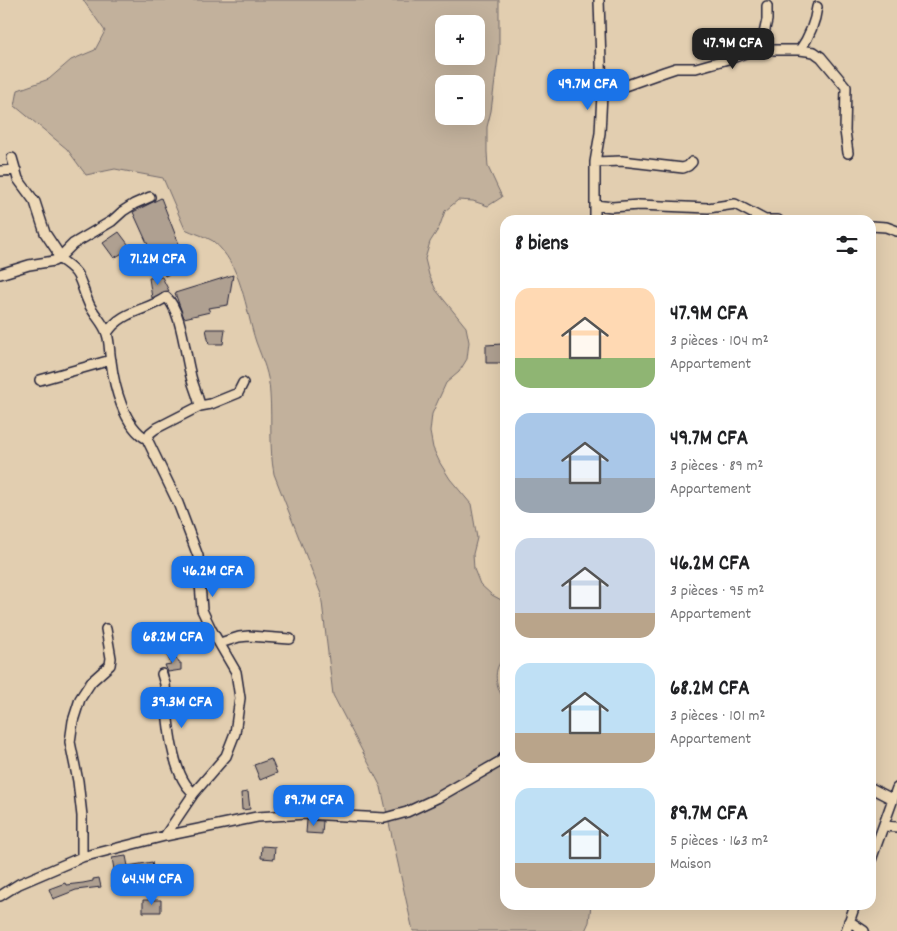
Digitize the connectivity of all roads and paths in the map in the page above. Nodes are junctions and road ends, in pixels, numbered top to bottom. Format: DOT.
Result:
graph roads {
  1 [pos="599,0"];
  2 [pos="767,6"];
  3 [pos="817,7"];
  4 [pos="761,47"];
  5 [pos="800,50"];
  6 [pos="602,94"];
  7 [pos="848,153"];
  8 [pos="12,158"];
  9 [pos="595,162"];
  10 [pos="692,162"];
  11 [pos="16,170"];
  12 [pos="0,171"];
  13 [pos="150,197"];
  14 [pos="594,205"];
  15 [pos="595,215"];
  16 [pos="756,215"];
  17 [pos="876,226"];
  18 [pos="897,231"];
  19 [pos="58,258"];
  20 [pos="0,274"];
  21 [pos="107,333"];
  22 [pos="111,360"];
  23 [pos="40,380"];
  24 [pos="243,383"];
  25 [pos="200,406"];
  26 [pos="147,440"];
  27 [pos="106,629"];
  28 [pos="290,639"];
  29 [pos="220,643"];
  30 [pos="162,674"];
  31 [pos="500,762"];
  32 [pos="897,788"];
  33 [pos="876,791"];
  34 [pos="194,793"];
  35 [pos="892,799"];
  36 [pos="884,826"];
  37 [pos="897,827"];
  38 [pos="165,836"];
  39 [pos="876,847"];
  40 [pos="82,857"];
  41 [pos="0,896"];
  42 [pos="853,910"];
  43 [pos="849,921"];
  44 [pos="846,931"];
  45 [pos="864,931"];
  1 -- 6 [label="street"];
  2 -- 4 [label="street"];
  3 -- 5 [label="street"];
  4 -- 5 [label="street"];
  4 -- 6 [label="street"];
  5 -- 7 [label="street"];
  6 -- 9 [label="street"];
  8 -- 11 [label="street"];
  9 -- 10 [label="street"];
  9 -- 14 [label="street"];
  11 -- 12 [label="street"];
  11 -- 19 [label="street"];
  13 -- 19 [label="street"];
  14 -- 15 [label="street"];
  14 -- 16 [label="street"];
  17 -- 18 [label="street"];
  19 -- 20 [label="street"];
  19 -- 21 [label="street"];
  21 -- 22 [label="street"];
  21 -- 25 [label="street"];
  22 -- 23 [label="street"];
  22 -- 26 [label="street"];
  24 -- 25 [label="street"];
  25 -- 26 [label="street"];
  26 -- 29 [label="street"];
  27 -- 40 [label="street"];
  28 -- 29 [label="street"];
  29 -- 34 [label="street"];
  30 -- 34 [label="street"];
  31 -- 38 [label="street"];
  32 -- 35 [label="street"];
  33 -- 35 [label="street"];
  34 -- 38 [label="street"];
  35 -- 36 [label="street"];
  36 -- 37 [label="street"];
  36 -- 39 [label="street"];
  38 -- 40 [label="street"];
  40 -- 41 [label="street"];
  42 -- 43 [label="street"];
  43 -- 44 [label="street"];
  43 -- 45 [label="street"];
}
